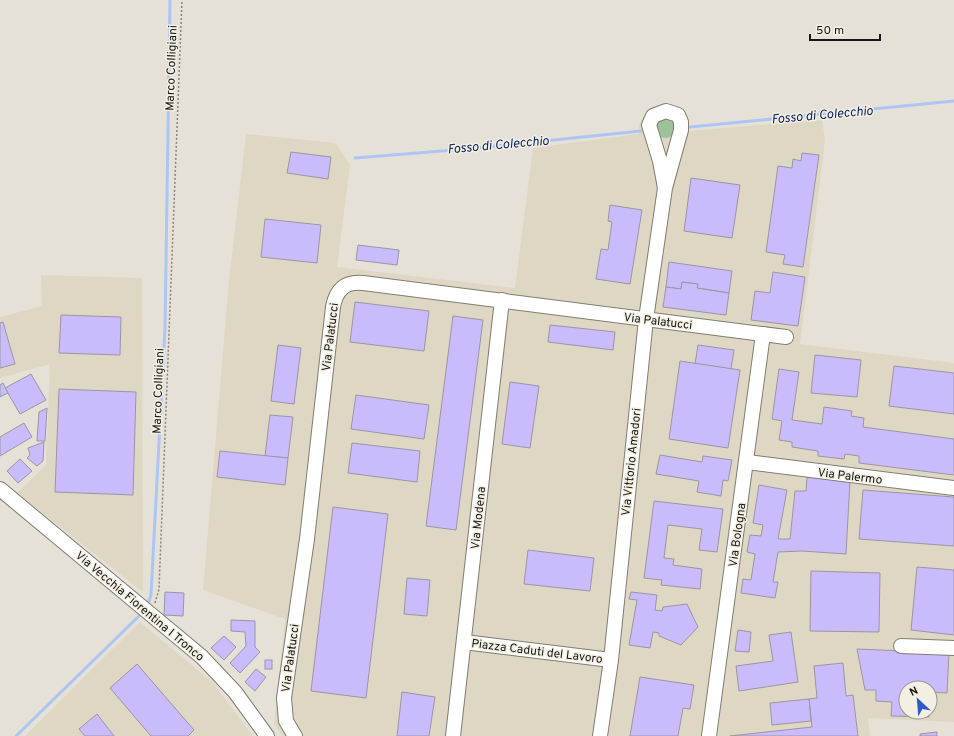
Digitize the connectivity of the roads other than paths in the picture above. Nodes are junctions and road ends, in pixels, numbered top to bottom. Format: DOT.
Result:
graph roads {
  1 [pos="665,188"];
  2 [pos="502,300"];
  3 [pos="646,320"];
  4 [pos="763,334"];
  5 [pos="786,337"];
  6 [pos="747,462"];
  7 [pos="954,488"];
  8 [pos="2,495"];
  9 [pos="464,642"];
  10 [pos="901,646"];
  11 [pos="954,648"];
  12 [pos="610,660"];
  13 [pos="292,731"];
  14 [pos="269,736"];
  15 [pos="453,736"];
  16 [pos="600,736"];
  17 [pos="709,736"];
  1 -- 1 [label="street, Via Vittorio Amadori"];
  1 -- 3 [label="street, Via Vittorio Amadori"];
  2 -- 3 [label="street, Via Palatucci"];
  2 -- 9 [label="street, Via Modena"];
  2 -- 13 [label="street, Via Palatucci"];
  3 -- 4 [label="street, Via Palatucci"];
  3 -- 12 [label="street, Via Vittorio Amadori"];
  4 -- 5 [label="street, Via Palatucci"];
  4 -- 6 [label="street, Via Bologna"];
  6 -- 7 [label="street, Via Palermo"];
  6 -- 17 [label="street, Via Bologna"];
  8 -- 14 [label="street, Via Vecchia Fiorentina I Tronco"];
  9 -- 12 [label="street, Piazza Caduti del Lavoro"];
  9 -- 15 [label="street, Via Modena"];
  10 -- 11 [label="street"];
  12 -- 16 [label="street, Via Vittorio Amadori"];
  13 -- 14 [label="street"];
}
